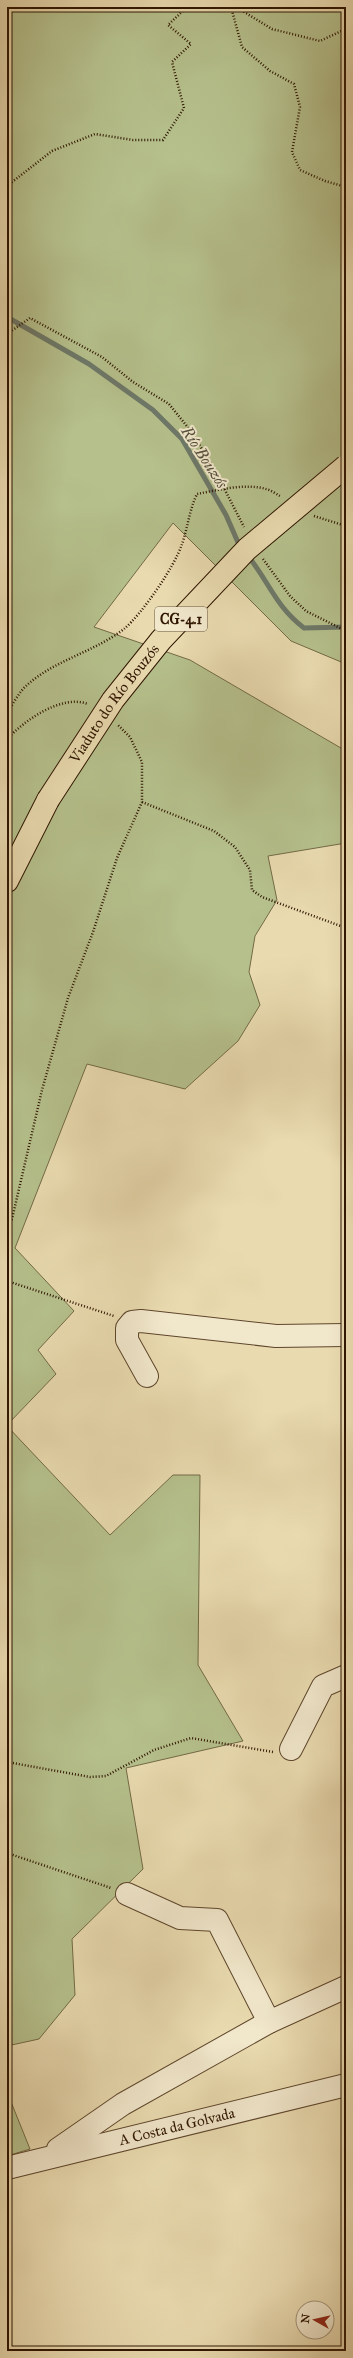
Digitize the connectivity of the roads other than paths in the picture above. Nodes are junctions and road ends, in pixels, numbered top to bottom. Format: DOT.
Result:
graph roads {
  1 [pos="346,466"];
  2 [pos="7,881"];
  3 [pos="346,1335"];
  4 [pos="147,1376"];
  5 [pos="346,1676"];
  6 [pos="291,1749"];
  7 [pos="127,1894"];
  8 [pos="346,1987"];
  9 [pos="269,2022"];
  10 [pos="346,2085"];
  11 [pos="47,2156"];
  12 [pos="7,2168"];
  1 -- 2 [label="highway, Viaduto do Río Bouzós / CG-4.1, bridge"];
  3 -- 4 [label="street"];
  5 -- 6 [label="street"];
  7 -- 9 [label="street"];
  8 -- 9 [label="street"];
  9 -- 11 [label="street"];
  10 -- 11 [label="street, A Costa da Golvada"];
  11 -- 12 [label="street, A Costa da Golvada"];
}
